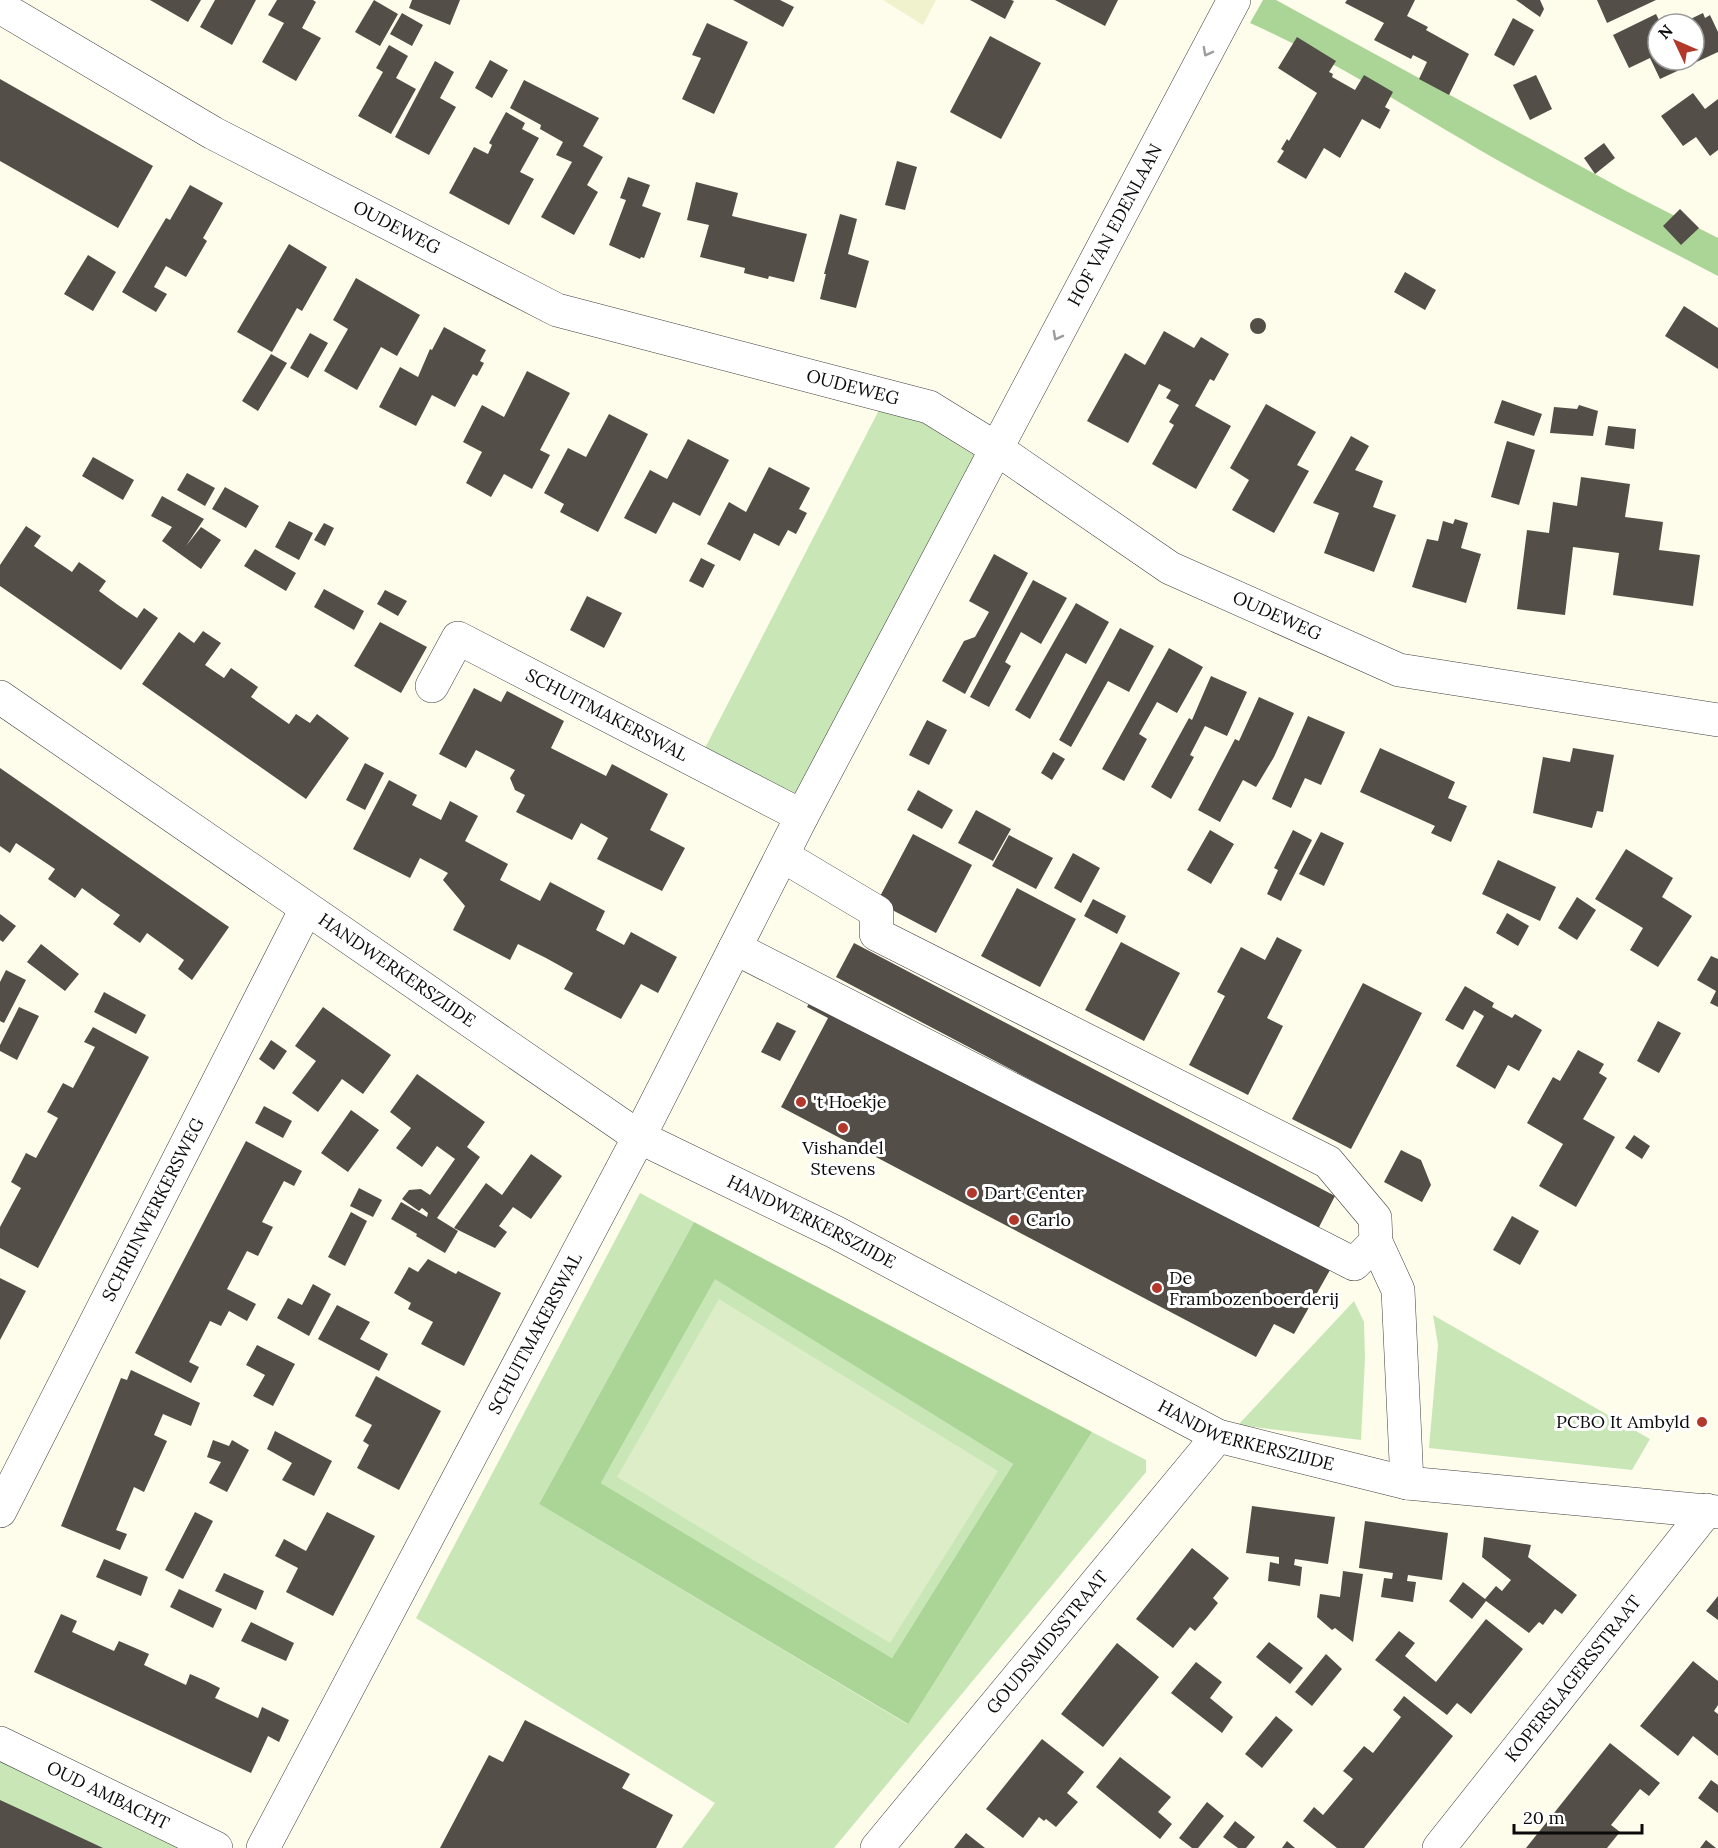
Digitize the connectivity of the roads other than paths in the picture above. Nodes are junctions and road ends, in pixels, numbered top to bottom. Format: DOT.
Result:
graph roads {
  1 [pos="1234,0"];
  2 [pos="0,7"];
  3 [pos="997,449"];
  4 [pos="432,686"];
  5 [pos="0,697"];
  6 [pos="1718,720"];
  7 [pos="802,816"];
  8 [pos="783,856"];
  9 [pos="306,909"];
  10 [pos="735,948"];
  11 [pos="639,1137"];
  12 [pos="1376,1242"];
  13 [pos="1218,1436"];
  14 [pos="1407,1483"];
  15 [pos="0,1511"];
  16 [pos="1712,1511"];
  17 [pos="0,1743"];
  18 [pos="216,1848"];
  19 [pos="263,1848"];
  20 [pos="877,1848"];
  21 [pos="1439,1848"];
  1 -- 3 [label="street, HOF VAN EDENLAAN, one-way"];
  2 -- 3 [label="street, OUDEWEG"];
  3 -- 6 [label="street, OUDEWEG"];
  3 -- 7 [label="street, SCHUITMAKERSWAL"];
  4 -- 7 [label="street, SCHUITMAKERSWAL"];
  5 -- 9 [label="street, HANDWERKERSZIJDE"];
  7 -- 8 [label="street, SCHUITMAKERSWAL"];
  8 -- 10 [label="street, SCHUITMAKERSWAL"];
  8 -- 12 [label="street"];
  9 -- 11 [label="street, HANDWERKERSZIJDE"];
  9 -- 15 [label="street, SCHRIJNWERKERSWEG"];
  10 -- 11 [label="street, SCHUITMAKERSWAL"];
  10 -- 12 [label="street"];
  11 -- 13 [label="street, HANDWERKERSZIJDE"];
  11 -- 19 [label="street, SCHUITMAKERSWAL"];
  12 -- 14 [label="street"];
  13 -- 14 [label="street, HANDWERKERSZIJDE"];
  13 -- 20 [label="street, GOUDSMIDSSTRAAT"];
  14 -- 16 [label="street, HANDWERKERSZIJDE"];
  16 -- 21 [label="street, KOPERSLAGERSSTRAAT"];
  17 -- 18 [label="street, OUD AMBACHT"];
}
